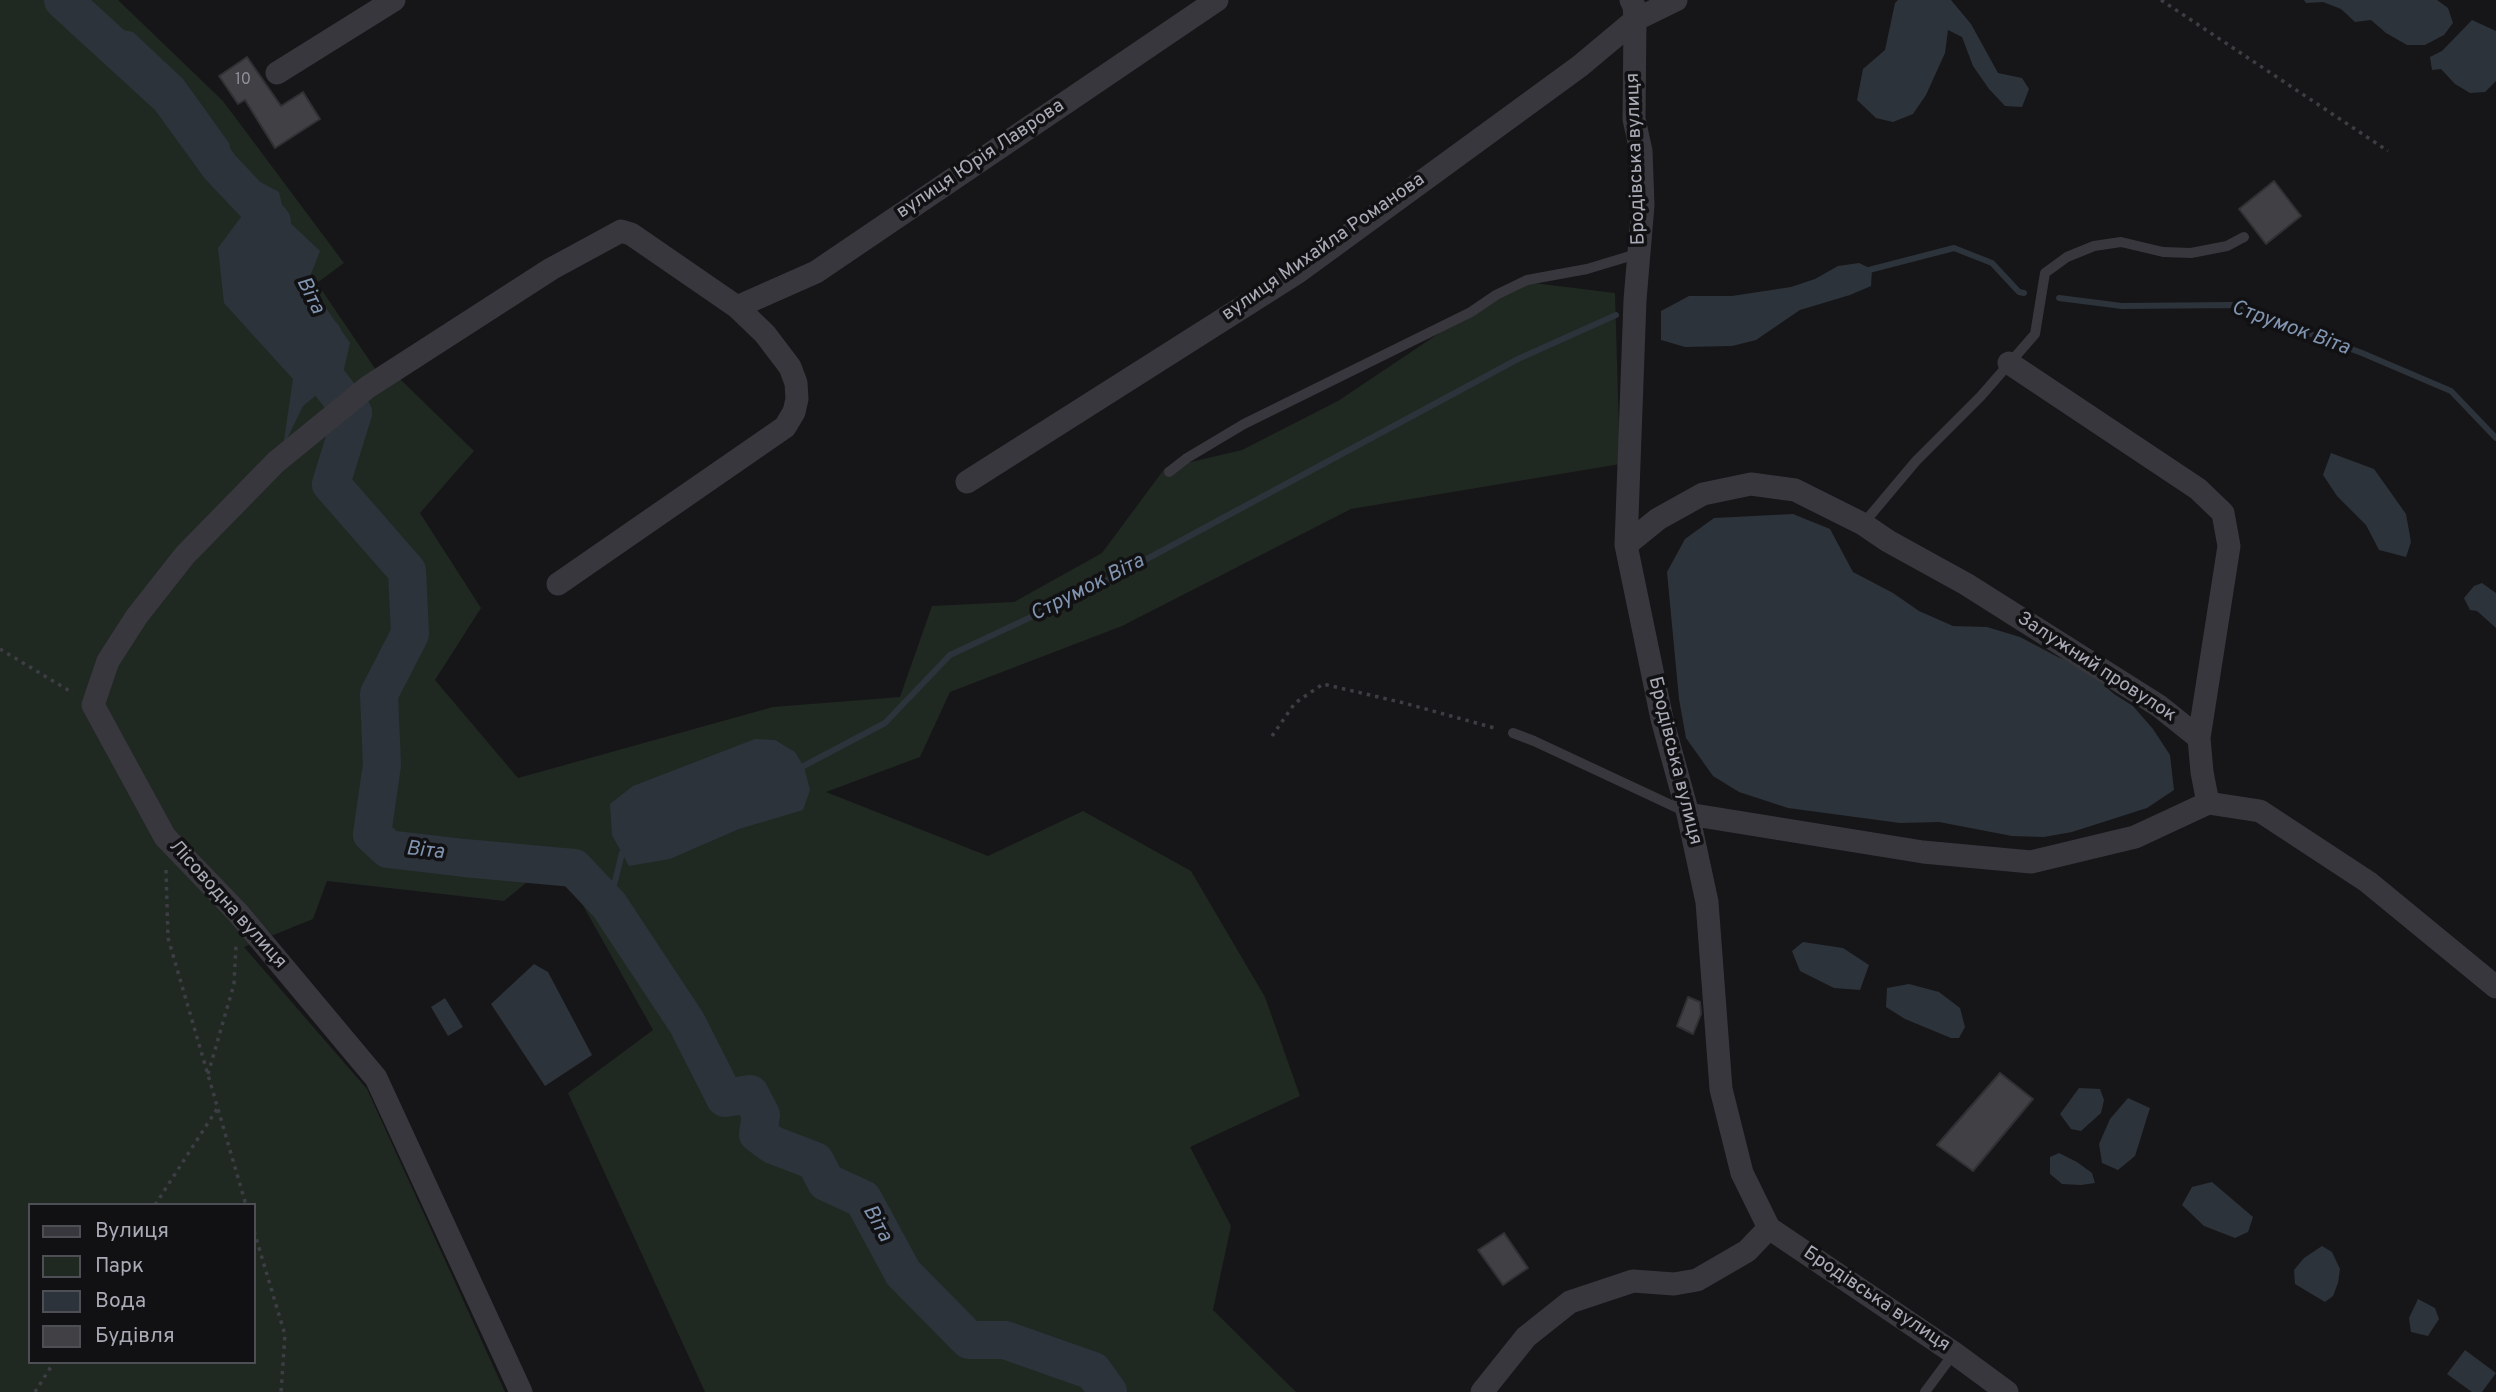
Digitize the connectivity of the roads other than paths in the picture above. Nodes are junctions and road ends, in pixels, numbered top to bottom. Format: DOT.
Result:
graph roads {
  1 [pos="394,0"];
  2 [pos="1217,0"];
  3 [pos="1675,0"];
  4 [pos="1633,10"];
  5 [pos="277,74"];
  6 [pos="2244,237"];
  7 [pos="1640,253"];
  8 [pos="737,307"];
  9 [pos="2009,363"];
  10 [pos="1169,472"];
  11 [pos="967,482"];
  12 [pos="1863,524"];
  13 [pos="1626,545"];
  14 [pos="558,584"];
  15 [pos="1513,733"];
  16 [pos="2199,738"];
  17 [pos="2208,803"];
  18 [pos="1688,814"];
  19 [pos="2496,987"];
  20 [pos="1769,1228"];
  21 [pos="1954,1353"];
  22 [pos="521,1392"];
  23 [pos="1482,1392"];
  24 [pos="1925,1392"];
  25 [pos="2007,1392"];
  1 -- 5 [label="street"];
  2 -- 8 [label="street, вулиця Юрія Лаврова"];
  3 -- 4 [label="street, вулиця Михайла Романова"];
  4 -- 7 [label="street, Бродівська вулиця"];
  4 -- 11 [label="street, вулиця Михайла Романова"];
  6 -- 9 [label="lane"];
  7 -- 10 [label="lane"];
  7 -- 13 [label="street, Бродівська вулиця"];
  8 -- 14 [label="street"];
  8 -- 22 [label="street, Лісоводна вулиця"];
  9 -- 12 [label="lane"];
  9 -- 16 [label="street"];
  12 -- 13 [label="street, Залужний провулок"];
  12 -- 16 [label="street, Залужний провулок"];
  13 -- 18 [label="street, Бродівська вулиця"];
  15 -- 18 [label="lane"];
  16 -- 17 [label="street"];
  17 -- 18 [label="street"];
  17 -- 19 [label="street"];
  18 -- 20 [label="street, Бродівська вулиця"];
  20 -- 21 [label="street, Бродівська вулиця"];
  20 -- 23 [label="street"];
  21 -- 24 [label="lane"];
  21 -- 25 [label="street, Бродівська вулиця"];
}
